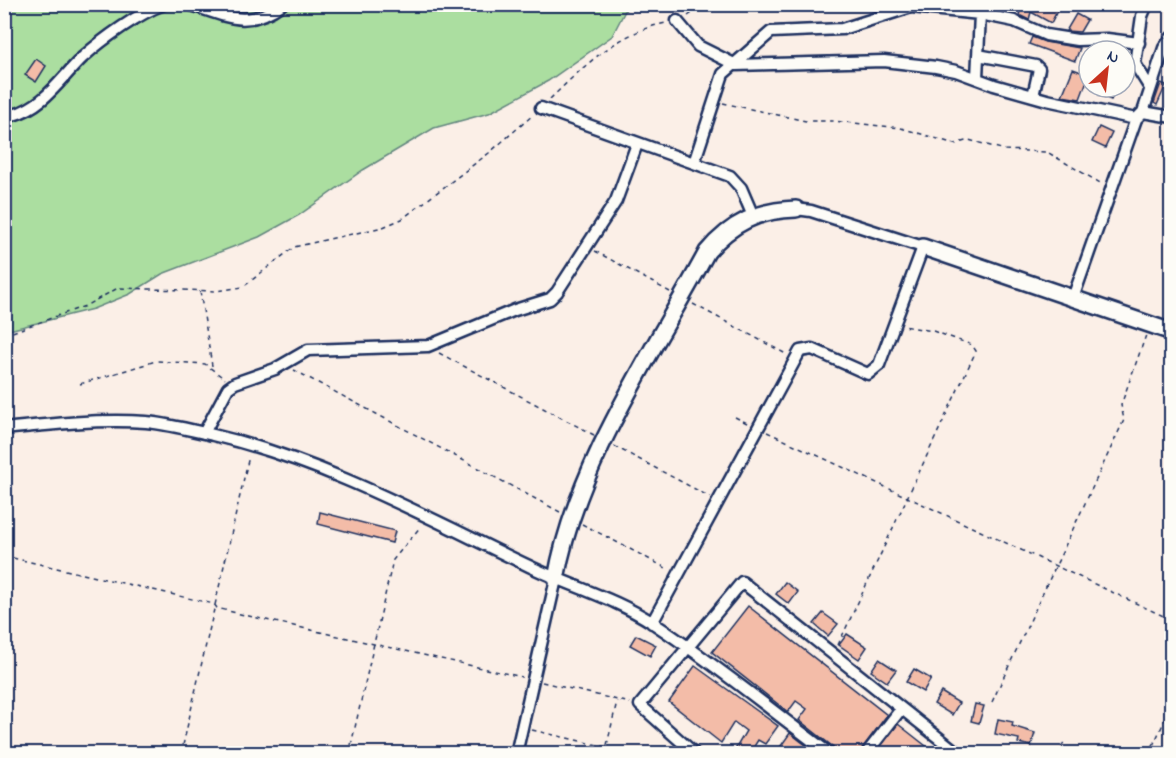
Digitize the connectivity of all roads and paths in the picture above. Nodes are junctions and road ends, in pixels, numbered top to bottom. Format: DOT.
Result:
graph roads {
  1 [pos="164,4"];
  2 [pos="189,4"];
  3 [pos="282,4"];
  4 [pos="704,4"];
  5 [pos="1147,4"];
  6 [pos="980,9"];
  7 [pos="676,21"];
  8 [pos="1171,38"];
  9 [pos="1139,43"];
  10 [pos="978,55"];
  11 [pos="736,65"];
  12 [pos="977,78"];
  13 [pos="1150,88"];
  14 [pos="1033,96"];
  15 [pos="714,101"];
  16 [pos="541,108"];
  17 [pos="4,109"];
  18 [pos="1140,116"];
  19 [pos="1172,117"];
  20 [pos="637,144"];
  21 [pos="694,163"];
  22 [pos="1112,188"];
  23 [pos="796,209"];
  24 [pos="753,216"];
  25 [pos="923,247"];
  26 [pos="200,290"];
  27 [pos="1073,298"];
  28 [pos="895,323"];
  29 [pos="1149,324"];
  30 [pos="1172,332"];
  31 [pos="4,335"];
  32 [pos="428,346"];
  33 [pos="283,364"];
  34 [pos="213,368"];
  35 [pos="80,384"];
  36 [pos="232,385"];
  37 [pos="735,417"];
  38 [pos="5,429"];
  39 [pos="760,429"];
  40 [pos="204,433"];
  41 [pos="4,436"];
  42 [pos="604,441"];
  43 [pos="251,444"];
  44 [pos="908,498"];
  45 [pos="719,502"];
  46 [pos="428,515"];
  47 [pos="571,518"];
  48 [pos="4,556"];
  49 [pos="1057,567"];
  50 [pos="679,575"];
  51 [pos="556,579"];
  52 [pos="214,604"];
  53 [pos="1172,620"];
  54 [pos="652,623"];
  55 [pos="375,643"];
  56 [pos="687,648"];
  57 [pos="834,655"];
  58 [pos="534,680"];
  59 [pos="617,700"];
  60 [pos="992,702"];
  61 [pos="640,705"];
  62 [pos="1172,705"];
  63 [pos="901,709"];
  64 [pos="522,727"];
  65 [pos="1065,741"];
  66 [pos="607,747"];
  67 [pos="690,752"];
  68 [pos="181,753"];
  69 [pos="349,753"];
  70 [pos="516,753"];
  71 [pos="605,753"];
  72 [pos="830,753"];
  73 [pos="866,753"];
  74 [pos="959,753"];
  75 [pos="1056,753"];
  76 [pos="1149,753"];
  1 -- 17 [label="street"];
  2 -- 3 [label="street"];
  4 -- 7 [label="path"];
  5 -- 9 [label="street"];
  6 -- 9 [label="street"];
  6 -- 10 [label="street"];
  6 -- 11 [label="street"];
  7 -- 11 [label="street"];
  7 -- 16 [label="path"];
  8 -- 13 [label="street"];
  9 -- 13 [label="street"];
  10 -- 12 [label="street"];
  10 -- 14 [label="street"];
  11 -- 12 [label="street"];
  11 -- 15 [label="street"];
  12 -- 14 [label="street"];
  13 -- 18 [label="street"];
  14 -- 18 [label="street"];
  15 -- 21 [label="street"];
  15 -- 22 [label="path"];
  16 -- 20 [label="street"];
  16 -- 26 [label="path"];
  18 -- 19 [label="street"];
  18 -- 22 [label="street"];
  20 -- 21 [label="street"];
  20 -- 32 [label="street"];
  21 -- 24 [label="street"];
  22 -- 27 [label="street"];
  23 -- 24 [label="street"];
  23 -- 25 [label="street"];
  24 -- 42 [label="street"];
  25 -- 27 [label="street"];
  25 -- 28 [label="street"];
  26 -- 31 [label="path"];
  26 -- 34 [label="path"];
  27 -- 29 [label="street"];
  28 -- 39 [label="street"];
  28 -- 44 [label="path"];
  29 -- 30 [label="street"];
  29 -- 49 [label="path"];
  32 -- 33 [label="street"];
  32 -- 42 [label="path"];
  33 -- 36 [label="street"];
  33 -- 47 [label="path"];
  34 -- 35 [label="path"];
  34 -- 36 [label="path"];
  36 -- 40 [label="street"];
  37 -- 39 [label="path"];
  38 -- 40 [label="street"];
  38 -- 41 [label="street"];
  39 -- 44 [label="path"];
  39 -- 45 [label="street"];
  40 -- 43 [label="street"];
  42 -- 45 [label="path"];
  42 -- 47 [label="street"];
  43 -- 46 [label="street"];
  43 -- 52 [label="path"];
  44 -- 49 [label="path"];
  44 -- 57 [label="path"];
  45 -- 50 [label="street"];
  46 -- 51 [label="street"];
  46 -- 55 [label="path"];
  47 -- 50 [label="path"];
  47 -- 51 [label="street"];
  48 -- 52 [label="path"];
  49 -- 53 [label="path"];
  49 -- 60 [label="path"];
  50 -- 54 [label="street"];
  51 -- 54 [label="street"];
  51 -- 58 [label="street"];
  52 -- 55 [label="path"];
  52 -- 68 [label="path"];
  54 -- 56 [label="street"];
  55 -- 58 [label="path"];
  55 -- 69 [label="path"];
  56 -- 57 [label="street"];
  56 -- 61 [label="street"];
  56 -- 72 [label="street"];
  57 -- 63 [label="street"];
  58 -- 59 [label="path"];
  58 -- 64 [label="street"];
  59 -- 61 [label="path"];
  59 -- 66 [label="path"];
  61 -- 67 [label="street"];
  62 -- 76 [label="path"];
  63 -- 73 [label="street"];
  63 -- 74 [label="street"];
  64 -- 66 [label="path"];
  64 -- 70 [label="street"];
  65 -- 75 [label="path"];
  66 -- 71 [label="path"];
}
